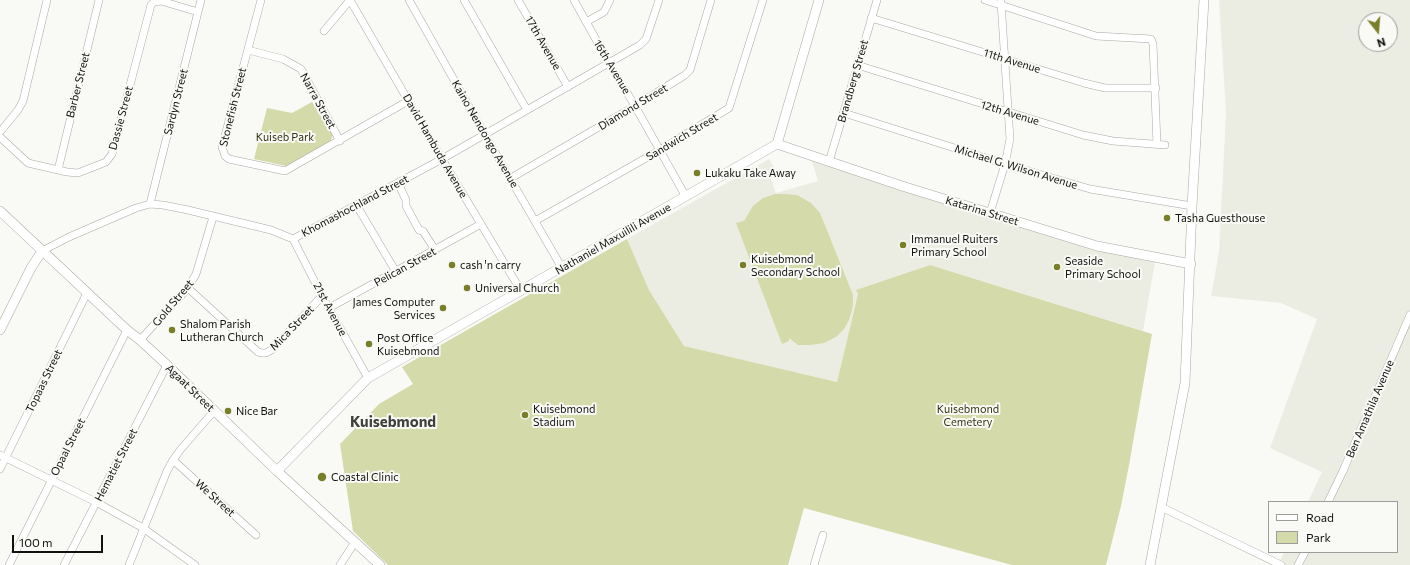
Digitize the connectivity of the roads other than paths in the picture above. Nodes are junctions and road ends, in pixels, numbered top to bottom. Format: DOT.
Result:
graph roads {
  1 [pos="47,0"];
  2 [pos="99,0"];
  3 [pos="201,0"];
  4 [pos="261,0"];
  5 [pos="350,0"];
  6 [pos="409,0"];
  7 [pos="464,0"];
  8 [pos="518,0"];
  9 [pos="574,0"];
  10 [pos="610,0"];
  11 [pos="659,0"];
  12 [pos="711,0"];
  13 [pos="763,0"];
  14 [pos="819,0"];
  15 [pos="877,0"];
  16 [pos="985,0"];
  17 [pos="1204,0"];
  18 [pos="1001,2"];
  19 [pos="198,12"];
  20 [pos="871,18"];
  21 [pos="586,22"];
  22 [pos="324,31"];
  23 [pos="248,50"];
  24 [pos="1006,59"];
  25 [pos="609,63"];
  26 [pos="857,65"];
  27 [pos="568,87"];
  28 [pos="1156,88"];
  29 [pos="408,101"];
  30 [pos="636,106"];
  31 [pos="527,110"];
  32 [pos="844,112"];
  33 [pos="1009,112"];
  34 [pos="0,132"];
  35 [pos="485,135"];
  36 [pos="0,137"];
  37 [pos="340,141"];
  38 [pos="777,144"];
  39 [pos="1157,144"];
  40 [pos="1165,145"];
  41 [pos="660,150"];
  42 [pos="442,159"];
  43 [pos="829,162"];
  44 [pos="1005,164"];
  45 [pos="58,170"];
  46 [pos="510,178"];
  47 [pos="398,183"];
  48 [pos="686,197"];
  49 [pos="150,204"];
  50 [pos="357,206"];
  51 [pos="1192,206"];
  52 [pos="0,211"];
  53 [pos="990,213"];
  54 [pos="213,217"];
  55 [pos="535,221"];
  56 [pos="481,224"];
  57 [pos="293,240"];
  58 [pos="435,250"];
  59 [pos="42,251"];
  60 [pos="1191,264"];
  61 [pos="562,268"];
  62 [pos="396,272"];
  63 [pos="188,288"];
  64 [pos="521,291"];
  65 [pos="87,293"];
  66 [pos="322,296"];
  67 [pos="329,308"];
  68 [pos="1410,315"];
  69 [pos="0,330"];
  70 [pos="127,330"];
  71 [pos="140,340"];
  72 [pos="167,365"];
  73 [pos="368,378"];
  74 [pos="214,411"];
  75 [pos="3,457"];
  76 [pos="173,460"];
  77 [pos="0,469"];
  78 [pos="277,472"];
  79 [pos="52,480"];
  80 [pos="1328,501"];
  81 [pos="96,502"];
  82 [pos="1161,507"];
  83 [pos="143,528"];
  84 [pos="256,535"];
  85 [pos="823,535"];
  86 [pos="355,542"];
  87 [pos="1304,553"];
  88 [pos="8,565"];
  89 [pos="64,565"];
  90 [pos="129,565"];
  91 [pos="195,565"];
  92 [pos="340,565"];
  93 [pos="380,565"];
  94 [pos="814,565"];
  95 [pos="1150,565"];
  96 [pos="1281,565"];
  97 [pos="1298,565"];
  1 -- 34 [label="street"];
  2 -- 45 [label="street, Barber Street"];
  3 -- 19 [label="street, Sardyn Street"];
  4 -- 23 [label="street, Stonefish Street"];
  5 -- 22 [label="street"];
  5 -- 29 [label="street, David Hambuda Avenue"];
  6 -- 35 [label="street, Kaino Nendongo Avenue"];
  7 -- 31 [label="street"];
  8 -- 27 [label="street, 17th Avenue"];
  9 -- 21 [label="street, 16th Avenue"];
  10 -- 21 [label="street"];
  11 -- 25 [label="street, Khomashochland Street"];
  12 -- 30 [label="street, Diamond Street"];
  13 -- 41 [label="street, Sandwich Street"];
  14 -- 38 [label="street"];
  15 -- 20 [label="street, Brandberg Street"];
  16 -- 18 [label="street"];
  17 -- 51 [label="street"];
  18 -- 24 [label="street"];
  18 -- 28 [label="street"];
  19 -- 45 [label="street, Dassie Street"];
  19 -- 49 [label="street, Sardyn Street"];
  20 -- 24 [label="street, 11th Avenue"];
  20 -- 26 [label="street, Brandberg Street"];
  21 -- 25 [label="street, 16th Avenue"];
  23 -- 37 [label="street, Narra Street"];
  23 -- 37 [label="street, Stonefish Street"];
  24 -- 28 [label="street, 11th Avenue"];
  24 -- 33 [label="street"];
  25 -- 27 [label="street, Khomashochland Street"];
  25 -- 30 [label="street, 16th Avenue"];
  26 -- 32 [label="street, Brandberg Street"];
  26 -- 33 [label="street, 12th Avenue"];
  27 -- 31 [label="street, Khomashochland Street"];
  28 -- 39 [label="street"];
  29 -- 37 [label="street, Stonefish Street"];
  29 -- 42 [label="street, David Hambuda Avenue"];
  30 -- 41 [label="street, 16th Avenue"];
  30 -- 46 [label="street, Diamond Street"];
  31 -- 35 [label="street, Khomashochland Street"];
  32 -- 43 [label="street, Brandberg Street"];
  32 -- 44 [label="street, Michael G. Wilson Avenue"];
  33 -- 39 [label="street, 12th Avenue"];
  33 -- 44 [label="street"];
  35 -- 42 [label="street, Khomashochland Street"];
  35 -- 46 [label="street, Kaino Nendongo Avenue"];
  36 -- 45 [label="street, Dassie Street"];
  38 -- 43 [label="street, Katarina Street"];
  38 -- 48 [label="street, Nathaniel Maxuilili Avenue"];
  39 -- 40 [label="street, 12th Avenue"];
  41 -- 48 [label="street, 16th Avenue"];
  41 -- 55 [label="street, Sandwich Street"];
  42 -- 47 [label="street, Khomashochland Street"];
  42 -- 56 [label="street, David Hambuda Avenue"];
  43 -- 53 [label="street, Katarina Street"];
  44 -- 51 [label="street, Michael G. Wilson Avenue"];
  44 -- 53 [label="street"];
  46 -- 55 [label="street, Kaino Nendongo Avenue"];
  47 -- 50 [label="street, Khomashochland Street"];
  47 -- 58 [label="street"];
  48 -- 61 [label="street, Nathaniel Maxuilili Avenue"];
  49 -- 54 [label="street, Khomashochland Street"];
  49 -- 59 [label="street, Khomashochland Street"];
  50 -- 57 [label="street, Khomashochland Street"];
  50 -- 62 [label="street"];
  51 -- 60 [label="street"];
  52 -- 59 [label="street, Agaat Street"];
  53 -- 60 [label="street, Katarina Street"];
  54 -- 57 [label="street, Khomashochland Street"];
  54 -- 63 [label="street, Gold Street"];
  55 -- 61 [label="street, Kaino Nendongo Avenue"];
  56 -- 58 [label="street, Pelican Street"];
  56 -- 64 [label="street, David Hambuda Avenue"];
  57 -- 66 [label="street, 21st Avenue"];
  58 -- 62 [label="street, Pelican Street"];
  59 -- 65 [label="street, Agaat Street"];
  59 -- 69 [label="street, Khomashochland Street"];
  60 -- 82 [label="street"];
  61 -- 64 [label="street, Nathaniel Maxuilili Avenue"];
  62 -- 67 [label="street, Pelican Street"];
  63 -- 66 [label="street, Mica Street"];
  63 -- 71 [label="street, Gold Street"];
  64 -- 73 [label="street, Nathaniel Maxuilili Avenue"];
  65 -- 70 [label="street, Agaat Street"];
  65 -- 75 [label="street, Topaas Street"];
  66 -- 67 [label="street, 21st Avenue"];
  67 -- 73 [label="street, 21st Avenue"];
  68 -- 80 [label="street, Ben Amathila Avenue"];
  70 -- 71 [label="street, Agaat Street"];
  70 -- 79 [label="street, Opaal Street"];
  71 -- 72 [label="street, Agaat Street"];
  72 -- 74 [label="street, Agaat Street"];
  72 -- 81 [label="street, Hematiet Street"];
  73 -- 78 [label="street, Nathaniel Maxuilili Avenue"];
  74 -- 76 [label="street"];
  74 -- 78 [label="street, Agaat Street"];
  75 -- 77 [label="street, Topaas Street"];
  75 -- 79 [label="street"];
  76 -- 83 [label="street"];
  76 -- 84 [label="street, We Street"];
  78 -- 86 [label="street, Agaat Street"];
  79 -- 81 [label="street"];
  79 -- 88 [label="street, Opaal Street"];
  81 -- 83 [label="street"];
  81 -- 89 [label="street, Hematiet Street"];
  82 -- 95 [label="street"];
  82 -- 96 [label="street"];
  83 -- 90 [label="street"];
  83 -- 91 [label="street"];
  85 -- 94 [label="street"];
  86 -- 92 [label="street"];
  86 -- 93 [label="street, Agaat Street"];
  87 -- 97 [label="street"];
}
